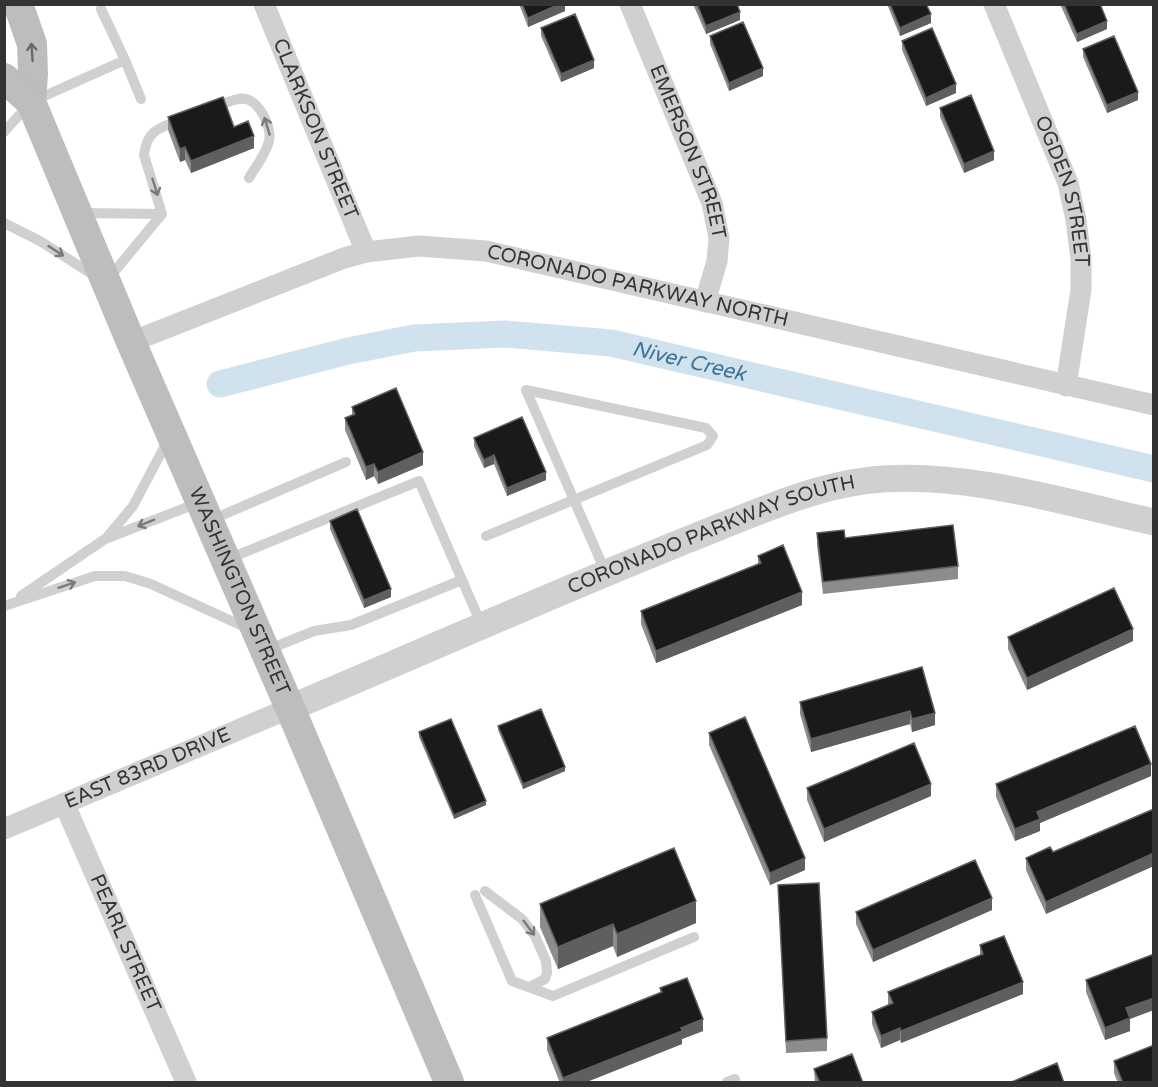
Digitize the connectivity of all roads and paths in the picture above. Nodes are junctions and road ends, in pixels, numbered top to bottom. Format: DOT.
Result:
graph roads {
  1 [pos="18,4"];
  2 [pos="264,4"];
  3 [pos="630,4"];
  4 [pos="994,4"];
  5 [pos="101,9"];
  6 [pos="125,60"];
  7 [pos="4,78"];
  8 [pos="141,99"];
  9 [pos="31,102"];
  10 [pos="208,109"];
  11 [pos="188,117"];
  12 [pos="4,132"];
  13 [pos="249,178"];
  14 [pos="76,213"];
  15 [pos="162,214"];
  16 [pos="4,223"];
  17 [pos="366,252"];
  18 [pos="106,283"];
  19 [pos="705,302"];
  20 [pos="131,342"];
  21 [pos="1066,386"];
  22 [pos="1154,405"];
  23 [pos="171,434"];
  24 [pos="346,462"];
  25 [pos="574,500"];
  26 [pos="204,512"];
  27 [pos="1154,522"];
  28 [pos="486,536"];
  29 [pos="105,539"];
  30 [pos="226,560"];
  31 [pos="606,573"];
  32 [pos="462,580"];
  33 [pos="8,604"];
  34 [pos="482,626"];
  35 [pos="261,642"];
  36 [pos="290,708"];
  37 [pos="64,803"];
  38 [pos="4,829"];
  39 [pos="694,937"];
  40 [pos="530,987"];
  41 [pos="186,1083"];
  42 [pos="449,1083"];
  9 -- 1 [label="main road, WASHINGTON STREET, one-way"];
  2 -- 17 [label="street, CLARKSON STREET"];
  3 -- 19 [label="street, EMERSON STREET"];
  4 -- 21 [label="street, OGDEN STREET"];
  5 -- 6 [label="lane"];
  6 -- 8 [label="lane"];
  6 -- 9 [label="lane"];
  7 -- 9 [label="main road, WASHINGTON STREET"];
  9 -- 12 [label="lane"];
  9 -- 14 [label="main road, WASHINGTON STREET"];
  13 -- 10 [label="lane, one-way"];
  11 -- 15 [label="lane, one-way"];
  14 -- 15 [label="lane"];
  14 -- 18 [label="main road, WASHINGTON STREET"];
  15 -- 18 [label="lane"];
  16 -- 18 [label="lane, one-way"];
  17 -- 19 [label="street, CORONADO PARKWAY NORTH"];
  17 -- 20 [label="street, CORONADO PARKWAY NORTH"];
  18 -- 20 [label="main road, WASHINGTON STREET"];
  19 -- 21 [label="street, CORONADO PARKWAY NORTH"];
  20 -- 23 [label="main road, WASHINGTON STREET"];
  21 -- 22 [label="street, CORONADO PARKWAY NORTH"];
  23 -- 26 [label="main road, WASHINGTON STREET"];
  23 -- 29 [label="lane"];
  24 -- 26 [label="lane"];
  25 -- 25 [label="lane"];
  25 -- 28 [label="lane"];
  25 -- 31 [label="lane"];
  26 -- 29 [label="lane, one-way"];
  26 -- 30 [label="main road, WASHINGTON STREET"];
  27 -- 31 [label="street, CORONADO PARKWAY SOUTH"];
  29 -- 33 [label="lane"];
  30 -- 32 [label="lane"];
  30 -- 35 [label="main road, WASHINGTON STREET"];
  31 -- 34 [label="street, CORONADO PARKWAY SOUTH"];
  32 -- 34 [label="lane"];
  32 -- 35 [label="lane"];
  33 -- 35 [label="lane, one-way"];
  34 -- 36 [label="street, CORONADO PARKWAY SOUTH"];
  35 -- 36 [label="main road, WASHINGTON STREET"];
  36 -- 37 [label="street, EAST 83RD DRIVE"];
  36 -- 42 [label="main road, WASHINGTON STREET"];
  37 -- 38 [label="street, EAST 83RD DRIVE"];
  37 -- 41 [label="street, PEARL STREET"];
  39 -- 40 [label="lane"];
  40 -- 40 [label="lane, one-way"];
}
